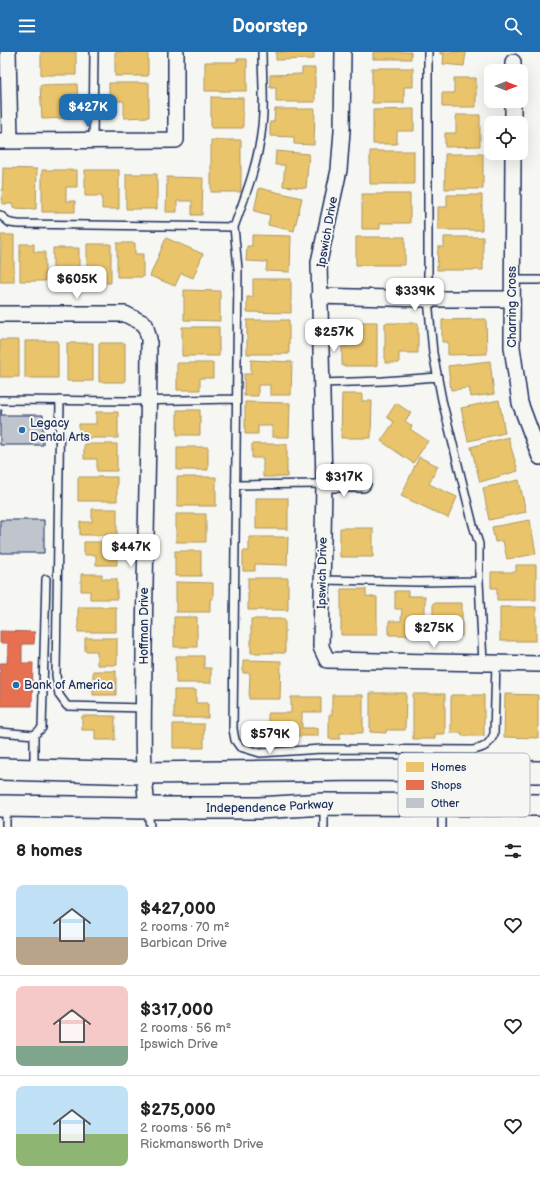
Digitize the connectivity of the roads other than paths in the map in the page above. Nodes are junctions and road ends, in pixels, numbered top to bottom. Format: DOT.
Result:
graph roads {
  1 [pos="8,52"];
  2 [pos="94,52"];
  3 [pos="176,52"];
  4 [pos="262,52"];
  5 [pos="343,52"];
  6 [pos="428,52"];
  7 [pos="4,71"];
  8 [pos="5,141"];
  9 [pos="94,142"];
  10 [pos="513,160"];
  11 [pos="0,215"];
  12 [pos="234,227"];
  13 [pos="512,280"];
  14 [pos="540,280"];
  15 [pos="319,296"];
  16 [pos="428,299"];
  17 [pos="512,299"];
  18 [pos="0,314"];
  19 [pos="438,377"];
  20 [pos="321,384"];
  21 [pos="236,399"];
  22 [pos="0,400"];
  23 [pos="60,400"];
  24 [pos="149,400"];
  25 [pos="540,457"];
  26 [pos="324,484"];
  27 [pos="363,484"];
  28 [pos="235,485"];
  29 [pos="46,579"];
  30 [pos="322,580"];
  31 [pos="478,581"];
  32 [pos="490,663"];
  33 [pos="540,664"];
  34 [pos="144,708"];
  35 [pos="0,732"];
  36 [pos="34,735"];
  37 [pos="0,769"];
  38 [pos="34,770"];
  39 [pos="324,771"];
  40 [pos="398,771"];
  41 [pos="530,772"];
  42 [pos="540,772"];
  43 [pos="143,773"];
  44 [pos="324,804"];
  45 [pos="398,804"];
  46 [pos="530,805"];
  47 [pos="540,805"];
  48 [pos="3,806"];
  49 [pos="149,818"];
  50 [pos="6,827"];
  51 [pos="324,827"];
  1 -- 7 [label="street"];
  2 -- 9 [label="lane"];
  3 -- 9 [label="street"];
  4 -- 12 [label="lane"];
  5 -- 15 [label="street, Ipswich Drive"];
  6 -- 16 [label="lane"];
  7 -- 8 [label="street"];
  8 -- 9 [label="street"];
  10 -- 13 [label="street, Charring Cross"];
  11 -- 12 [label="lane"];
  12 -- 21 [label="lane"];
  13 -- 14 [label="lane"];
  13 -- 17 [label="street, Charring Cross"];
  15 -- 16 [label="street"];
  15 -- 20 [label="street, Ipswich Drive"];
  16 -- 17 [label="street"];
  16 -- 19 [label="lane"];
  17 -- 25 [label="street, Charring Cross"];
  18 -- 24 [label="street, Hoffman Drive"];
  19 -- 20 [label="lane"];
  19 -- 31 [label="lane"];
  20 -- 26 [label="street, Ipswich Drive"];
  21 -- 24 [label="lane"];
  21 -- 28 [label="lane"];
  22 -- 23 [label="lane"];
  23 -- 24 [label="lane"];
  23 -- 34 [label="lane"];
  24 -- 34 [label="street, Hoffman Drive"];
  26 -- 27 [label="street"];
  26 -- 28 [label="lane"];
  26 -- 30 [label="street, Ipswich Drive"];
  28 -- 32 [label="lane"];
  29 -- 36 [label="lane"];
  30 -- 31 [label="lane"];
  30 -- 32 [label="street, Ipswich Drive"];
  31 -- 32 [label="lane"];
  32 -- 33 [label="street"];
  34 -- 43 [label="street, Hoffman Drive"];
  35 -- 36 [label="lane"];
  36 -- 38 [label="lane"];
  37 -- 38 [label="main road"];
  38 -- 43 [label="main road"];
  39 -- 40 [label="main road"];
  39 -- 43 [label="main road"];
  39 -- 44 [label="main road"];
  41 -- 42 [label="main road"];
  43 -- 49 [label="street, Hoffman Drive"];
  44 -- 45 [label="main road, Independence Parkway"];
  44 -- 49 [label="main road, Independence Parkway"];
  44 -- 51 [label="lane"];
  46 -- 47 [label="main road, Independence Parkway"];
  48 -- 49 [label="main road, Independence Parkway"];
  48 -- 50 [label="lane"];
}
